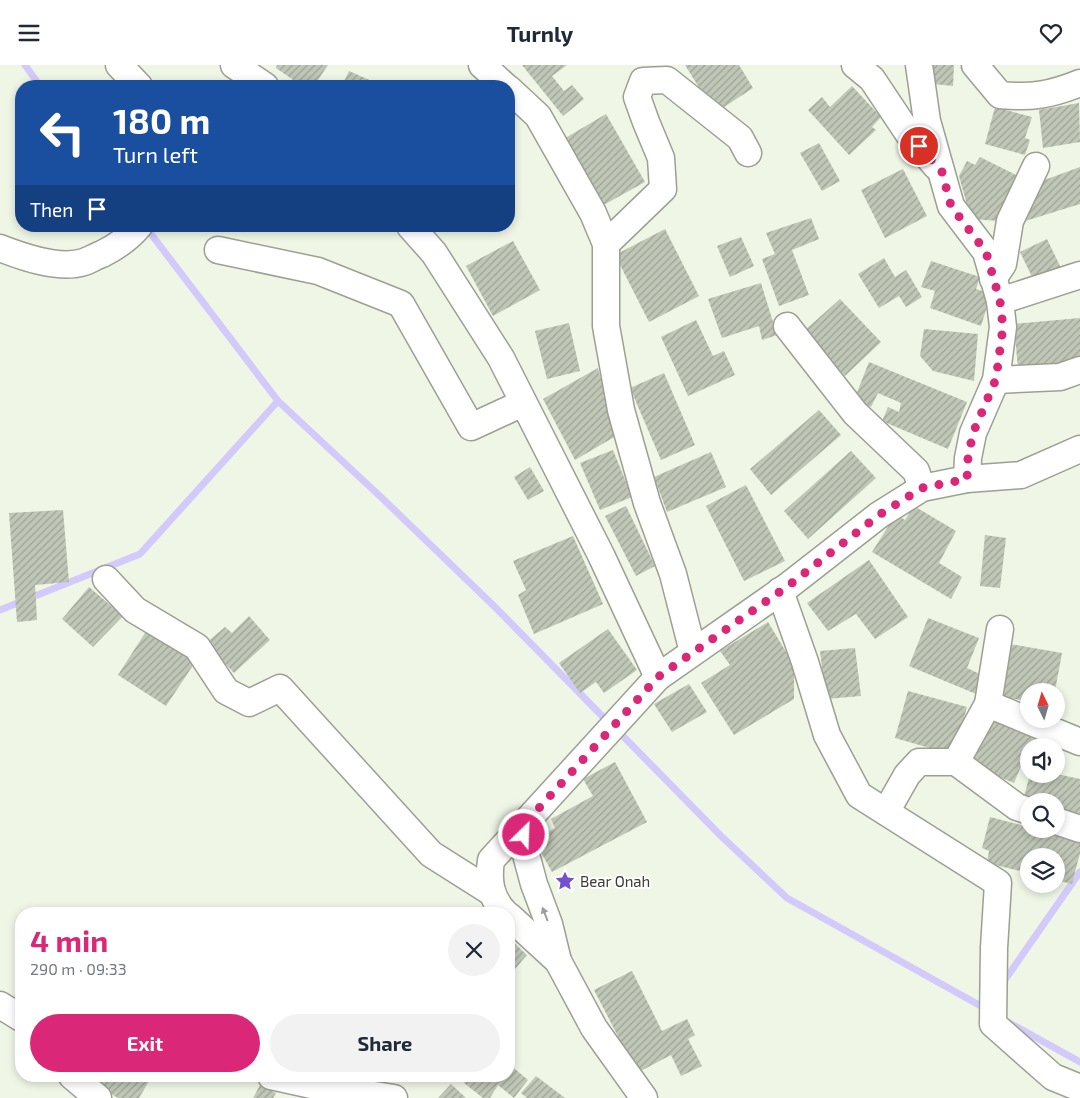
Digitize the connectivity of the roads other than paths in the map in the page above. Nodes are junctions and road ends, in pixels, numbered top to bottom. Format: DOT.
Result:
graph roads {
  1 [pos="119,65"];
  2 [pos="234,65"];
  3 [pos="482,65"];
  4 [pos="855,65"];
  5 [pos="919,65"];
  6 [pos="975,65"];
  7 [pos="133,80"];
  8 [pos="256,80"];
  9 [pos="498,80"];
  10 [pos="1080,83"];
  11 [pos="515,95"];
  12 [pos="748,153"];
  13 [pos="1036,166"];
  14 [pos="942,172"];
  15 [pos="134,232"];
  16 [pos="415,232"];
  17 [pos="606,244"];
  18 [pos="0,248"];
  19 [pos="218,250"];
  20 [pos="1080,275"];
  21 [pos="996,290"];
  22 [pos="787,326"];
  23 [pos="1080,370"];
  24 [pos="996,379"];
  25 [pos="523,403"];
  26 [pos="1080,449"];
  27 [pos="967,479"];
  28 [pos="922,488"];
  29 [pos="106,579"];
  30 [pos="780,591"];
  31 [pos="1000,629"];
  32 [pos="693,652"];
  33 [pos="658,677"];
  34 [pos="988,704"];
  35 [pos="1080,742"];
  36 [pos="956,762"];
  37 [pos="1020,808"];
  38 [pos="886,812"];
  39 [pos="529,819"];
  40 [pos="1065,824"];
  41 [pos="1080,829"];
  42 [pos="491,892"];
  43 [pos="500,907"];
  44 [pos="515,921"];
  45 [pos="558,961"];
  46 [pos="0,1005"];
  47 [pos="15,1014"];
  48 [pos="79,1082"];
  49 [pos="298,1082"];
  50 [pos="1080,1088"];
  51 [pos="98,1098"];
  52 [pos="394,1098"];
  53 [pos="644,1098"];
  1 -- 7 [label="street"];
  2 -- 8 [label="street"];
  3 -- 9 [label="street"];
  4 -- 14 [label="street"];
  5 -- 14 [label="street"];
  6 -- 10 [label="street"];
  11 -- 17 [label="street"];
  12 -- 17 [label="street"];
  13 -- 21 [label="street"];
  14 -- 21 [label="street"];
  15 -- 18 [label="street"];
  16 -- 25 [label="street"];
  17 -- 32 [label="street"];
  19 -- 25 [label="street"];
  20 -- 21 [label="street"];
  21 -- 24 [label="street"];
  22 -- 28 [label="street"];
  23 -- 24 [label="street"];
  24 -- 27 [label="street"];
  25 -- 33 [label="street"];
  26 -- 27 [label="street"];
  27 -- 28 [label="street"];
  28 -- 30 [label="street"];
  29 -- 42 [label="street"];
  30 -- 32 [label="street"];
  30 -- 38 [label="street"];
  31 -- 34 [label="street"];
  32 -- 33 [label="street"];
  33 -- 39 [label="street"];
  34 -- 35 [label="street"];
  34 -- 36 [label="street"];
  36 -- 37 [label="street"];
  36 -- 38 [label="street"];
  38 -- 50 [label="street"];
  39 -- 42 [label="street"];
  45 -- 39 [label="street, one-way"];
  40 -- 41 [label="street"];
  42 -- 43 [label="street"];
  44 -- 45 [label="street"];
  45 -- 53 [label="street"];
  46 -- 47 [label="street"];
  48 -- 51 [label="street"];
  49 -- 52 [label="street"];
}
